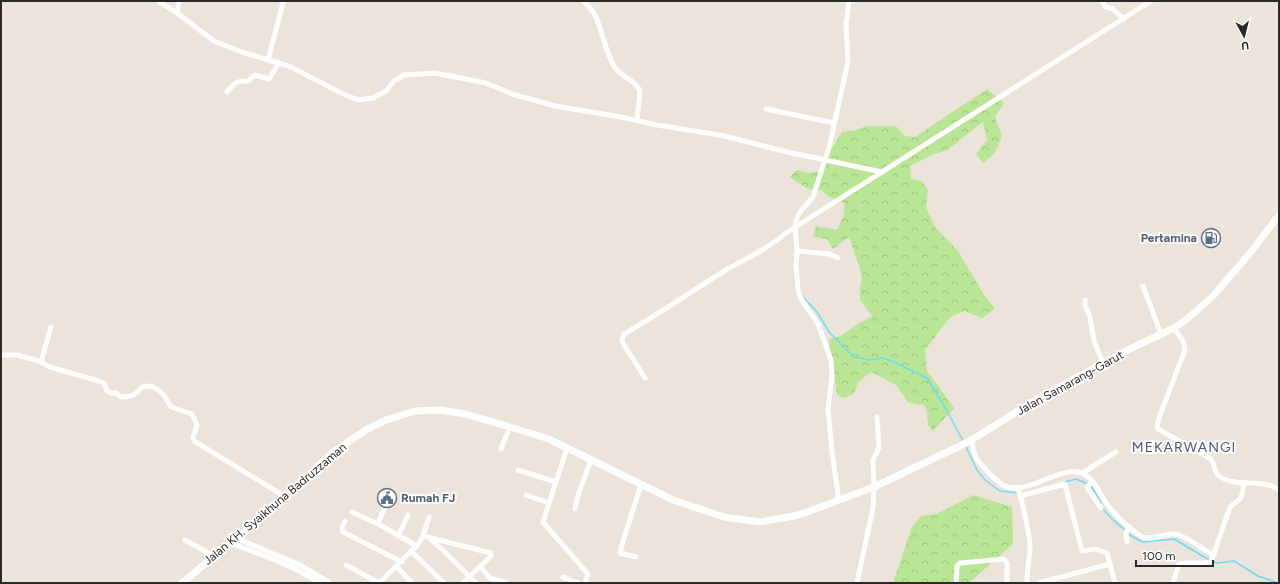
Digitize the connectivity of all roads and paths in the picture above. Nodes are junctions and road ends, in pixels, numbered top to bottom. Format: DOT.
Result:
graph roads {
  1 [pos="158,1"];
  2 [pos="179,1"];
  3 [pos="282,1"];
  4 [pos="584,1"];
  5 [pos="849,1"];
  6 [pos="1102,1"];
  7 [pos="1151,1"];
  8 [pos="178,13"];
  9 [pos="1124,19"];
  10 [pos="268,60"];
  11 [pos="279,63"];
  12 [pos="227,92"];
  13 [pos="766,109"];
  14 [pos="637,120"];
  15 [pos="834,124"];
  16 [pos="824,160"];
  17 [pos="882,172"];
  18 [pos="1279,215"];
  19 [pos="795,227"];
  20 [pos="797,251"];
  21 [pos="838,258"];
  22 [pos="1143,286"];
  23 [pos="1085,300"];
  24 [pos="51,327"];
  25 [pos="1174,328"];
  26 [pos="1161,334"];
  27 [pos="1,355"];
  28 [pos="41,362"];
  29 [pos="1103,364"];
  30 [pos="645,378"];
  31 [pos="877,417"];
  32 [pos="510,426"];
  33 [pos="970,441"];
  34 [pos="567,448"];
  35 [pos="955,448"];
  36 [pos="502,449"];
  37 [pos="1116,452"];
  38 [pos="591,460"];
  39 [pos="518,470"];
  40 [pos="1082,473"];
  41 [pos="556,482"];
  42 [pos="1244,483"];
  43 [pos="1090,484"];
  44 [pos="641,485"];
  45 [pos="874,487"];
  46 [pos="1017,488"];
  47 [pos="1279,490"];
  48 [pos="526,495"];
  49 [pos="284,496"];
  50 [pos="1020,496"];
  51 [pos="839,501"];
  52 [pos="549,503"];
  53 [pos="386,504"];
  54 [pos="1101,508"];
  55 [pos="575,509"];
  56 [pos="352,512"];
  57 [pos="408,515"];
  58 [pos="429,517"];
  59 [pos="345,521"];
  60 [pos="378,524"];
  61 [pos="1128,530"];
  62 [pos="398,536"];
  63 [pos="426,537"];
  64 [pos="236,538"];
  65 [pos="185,540"];
  66 [pos="1127,542"];
  67 [pos="230,543"];
  68 [pos="417,546"];
  69 [pos="410,551"];
  70 [pos="214,556"];
  71 [pos="636,557"];
  72 [pos="1213,558"];
  73 [pos="402,562"];
  74 [pos="1110,564"];
  75 [pos="346,565"];
  76 [pos="396,566"];
  77 [pos="480,566"];
  78 [pos="470,576"];
  79 [pos="563,578"];
  80 [pos="182,583"];
  81 [pos="320,583"];
  82 [pos="330,583"];
  83 [pos="379,583"];
  84 [pos="412,583"];
  85 [pos="444,583"];
  86 [pos="463,583"];
  87 [pos="476,583"];
  88 [pos="506,583"];
  89 [pos="578,583"];
  90 [pos="584,583"];
  91 [pos="857,583"];
  92 [pos="956,583"];
  93 [pos="1008,583"];
  94 [pos="1027,583"];
  95 [pos="1037,583"];
  96 [pos="1116,583"];
  97 [pos="1173,583"];
  1 -- 8 [label="street"];
  2 -- 8 [label="street"];
  3 -- 10 [label="street"];
  4 -- 14 [label="street"];
  5 -- 15 [label="street"];
  6 -- 9 [label="street"];
  7 -- 9 [label="street"];
  8 -- 10 [label="street"];
  9 -- 17 [label="street"];
  10 -- 11 [label="street"];
  11 -- 12 [label="street"];
  11 -- 14 [label="street"];
  13 -- 15 [label="street"];
  14 -- 16 [label="street"];
  15 -- 16 [label="street"];
  16 -- 17 [label="street"];
  16 -- 19 [label="street"];
  17 -- 19 [label="street"];
  18 -- 25 [label="main road, Jalan Samarang-Garut"];
  19 -- 20 [label="street"];
  19 -- 30 [label="street"];
  20 -- 21 [label="street"];
  20 -- 51 [label="street"];
  22 -- 26 [label="street"];
  23 -- 29 [label="street"];
  24 -- 28 [label="street"];
  25 -- 26 [label="main road, Jalan Samarang-Garut"];
  25 -- 42 [label="street"];
  26 -- 29 [label="main road, Jalan Samarang-Garut"];
  27 -- 28 [label="street"];
  28 -- 49 [label="street"];
  29 -- 33 [label="main road, Jalan Samarang-Garut"];
  31 -- 45 [label="street"];
  32 -- 34 [label="main road, Jalan KH. Syaikhuna Badruzzaman"];
  32 -- 36 [label="street"];
  32 -- 49 [label="main road, Jalan KH. Syaikhuna Badruzzaman"];
  33 -- 35 [label="main road, Jalan Samarang-Garut"];
  33 -- 46 [label="street"];
  34 -- 38 [label="main road, Jalan KH. Syaikhuna Badruzzaman"];
  34 -- 41 [label="street"];
  35 -- 45 [label="main road, Jalan KH. Syaikhuna Badruzzaman"];
  37 -- 40 [label="street"];
  38 -- 44 [label="main road, Jalan KH. Syaikhuna Badruzzaman"];
  38 -- 55 [label="street"];
  39 -- 41 [label="street"];
  40 -- 43 [label="street"];
  40 -- 46 [label="street"];
  41 -- 52 [label="street"];
  42 -- 47 [label="street"];
  42 -- 72 [label="street"];
  43 -- 54 [label="street"];
  43 -- 61 [label="street"];
  44 -- 51 [label="main road, Jalan KH. Syaikhuna Badruzzaman"];
  44 -- 71 [label="street"];
  45 -- 51 [label="main road, Jalan KH. Syaikhuna Badruzzaman"];
  45 -- 91 [label="street"];
  46 -- 50 [label="street"];
  48 -- 52 [label="street"];
  49 -- 64 [label="main road, Jalan KH. Syaikhuna Badruzzaman"];
  50 -- 74 [label="street"];
  50 -- 94 [label="street"];
  52 -- 90 [label="street"];
  53 -- 60 [label="street"];
  56 -- 60 [label="street"];
  57 -- 62 [label="street"];
  58 -- 63 [label="street"];
  59 -- 73 [label="street"];
  60 -- 62 [label="street"];
  61 -- 66 [label="street"];
  61 -- 72 [label="street"];
  62 -- 68 [label="street"];
  63 -- 68 [label="street"];
  63 -- 77 [label="street"];
  63 -- 78 [label="street"];
  64 -- 67 [label="main road, Jalan KH. Syaikhuna Badruzzaman"];
  64 -- 82 [label="street"];
  65 -- 70 [label="street"];
  67 -- 70 [label="main road, Jalan KH. Syaikhuna Badruzzaman"];
  67 -- 81 [label="street"];
  68 -- 69 [label="street"];
  69 -- 73 [label="street"];
  69 -- 85 [label="street"];
  70 -- 80 [label="main road, Jalan KH. Syaikhuna Badruzzaman"];
  72 -- 97 [label="street"];
  73 -- 76 [label="street"];
  74 -- 95 [label="street"];
  74 -- 96 [label="street"];
  75 -- 83 [label="street"];
  76 -- 83 [label="street"];
  76 -- 84 [label="street"];
  77 -- 78 [label="street"];
  77 -- 88 [label="street"];
  78 -- 86 [label="street"];
  78 -- 87 [label="street"];
  79 -- 89 [label="street"];
  92 -- 93 [label="street"];
}
